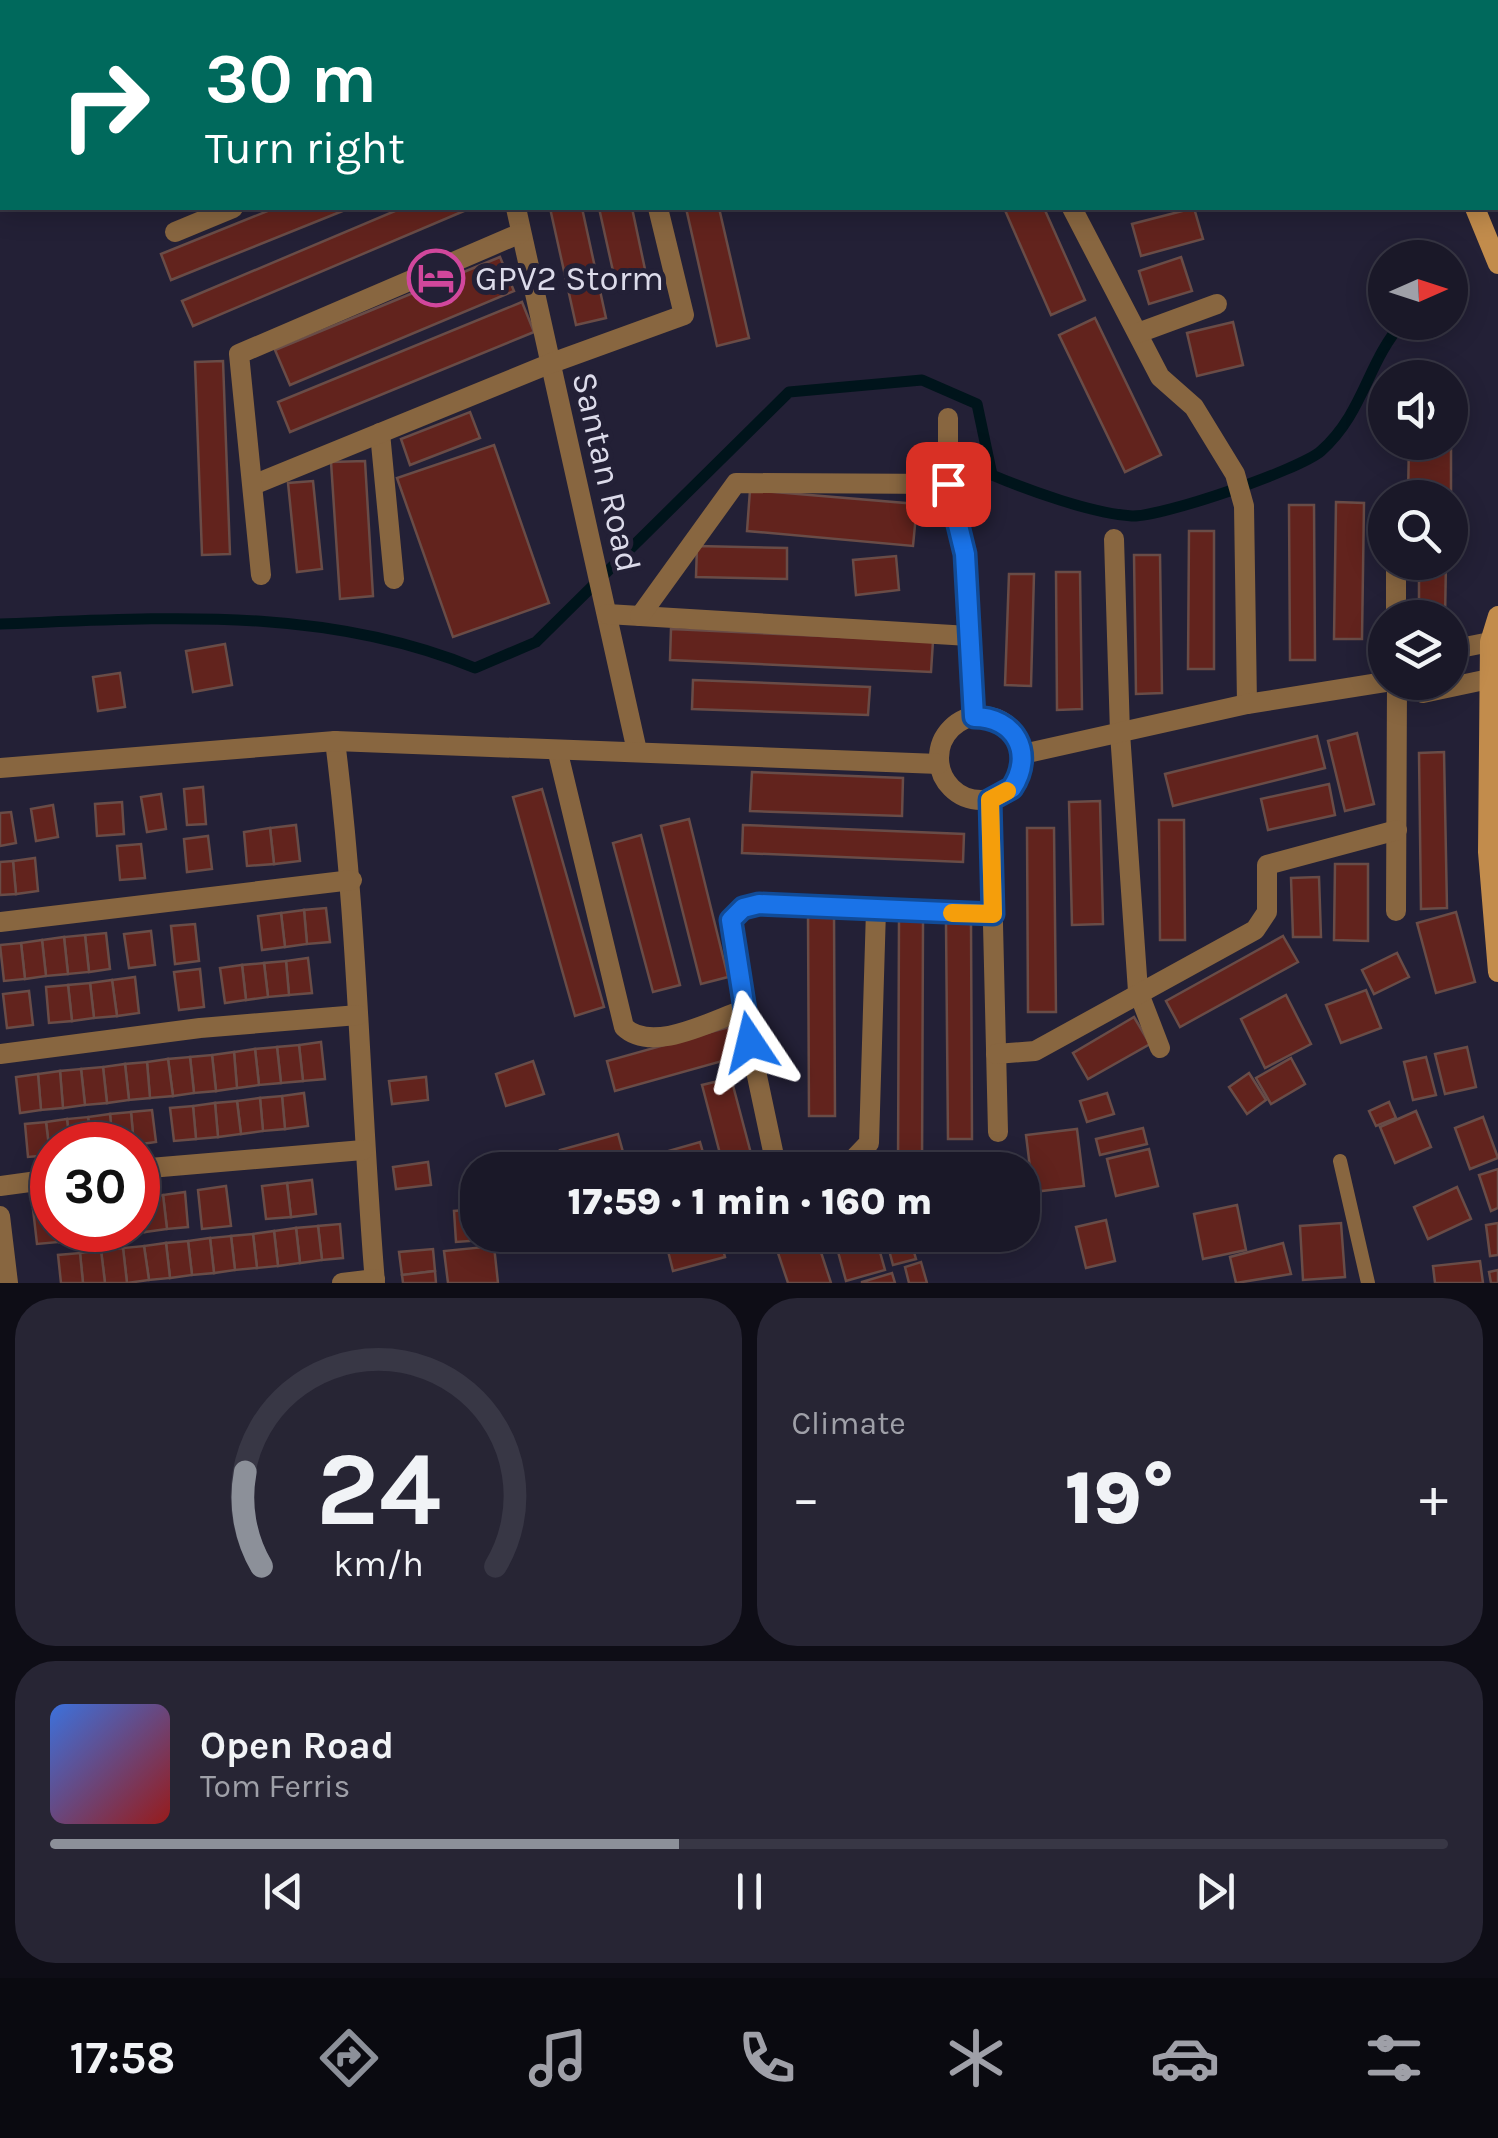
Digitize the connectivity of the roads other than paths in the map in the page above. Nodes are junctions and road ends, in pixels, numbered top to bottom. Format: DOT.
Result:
graph roads {
  1 [pos="222,210"];
  2 [pos="516,210"];
  3 [pos="658,210"];
  4 [pos="1077,210"];
  5 [pos="1476,210"];
  6 [pos="197,215"];
  7 [pos="175,232"];
  8 [pos="521,233"];
  9 [pos="1498,264"];
  10 [pos="1217,304"];
  11 [pos="1138,333"];
  12 [pos="549,364"];
  13 [pos="948,418"];
  14 [pos="380,433"];
  15 [pos="948,484"];
  16 [pos="252,485"];
  17 [pos="1114,540"];
  18 [pos="262,575"];
  19 [pos="394,579"];
  20 [pos="605,607"];
  21 [pos="640,616"];
  22 [pos="1498,616"];
  23 [pos="969,636"];
  24 [pos="1490,642"];
  25 [pos="1468,646"];
  26 [pos="1490,679"];
  27 [pos="1468,684"];
  28 [pos="1368,685"];
  29 [pos="1399,700"];
  30 [pos="1248,704"];
  31 [pos="974,717"];
  32 [pos="1120,733"];
  33 [pos="335,742"];
  34 [pos="637,751"];
  35 [pos="558,752"];
  36 [pos="1023,754"];
  37 [pos="939,764"];
  38 [pos="0,768"];
  39 [pos="990,800"];
  40 [pos="1397,830"];
  41 [pos="352,880"];
  42 [pos="876,910"];
  43 [pos="1396,911"];
  44 [pos="993,914"];
  45 [pos="0,922"];
  46 [pos="1498,972"];
  47 [pos="1138,992"];
  48 [pos="743,1010"];
  49 [pos="358,1015"];
  50 [pos="1160,1048"];
  51 [pos="0,1054"];
  52 [pos="996,1054"];
  53 [pos="998,1132"];
  54 [pos="364,1150"];
  55 [pos="773,1152"];
  56 [pos="861,1152"];
  57 [pos="1340,1161"];
  58 [pos="160,1167"];
  59 [pos="30,1183"];
  60 [pos="0,1186"];
  61 [pos="0,1216"];
  62 [pos="375,1281"];
  63 [pos="8,1283"];
  64 [pos="342,1283"];
  65 [pos="1368,1283"];
  1 -- 6 [label="street"];
  2 -- 8 [label="street, Santan Road"];
  3 -- 12 [label="street"];
  4 -- 11 [label="street"];
  5 -- 9 [label="main road"];
  6 -- 7 [label="street"];
  8 -- 12 [label="street, Santan Road"];
  8 -- 16 [label="street"];
  10 -- 11 [label="street"];
  11 -- 30 [label="street"];
  12 -- 14 [label="street"];
  12 -- 20 [label="street, Santan Road"];
  13 -- 15 [label="street"];
  14 -- 16 [label="street"];
  14 -- 19 [label="street"];
  15 -- 21 [label="street"];
  15 -- 23 [label="street"];
  16 -- 18 [label="street"];
  17 -- 32 [label="street"];
  20 -- 21 [label="street"];
  20 -- 34 [label="street, Santan Road"];
  21 -- 23 [label="street"];
  22 -- 24 [label="main road"];
  23 -- 31 [label="street"];
  24 -- 25 [label="street"];
  24 -- 26 [label="main road"];
  26 -- 27 [label="street"];
  26 -- 46 [label="main road"];
  28 -- 30 [label="street"];
  29 -- 40 [label="street"];
  30 -- 32 [label="street"];
  31 -- 36 [label="street"];
  31 -- 37 [label="street"];
  32 -- 36 [label="street"];
  32 -- 47 [label="street"];
  33 -- 35 [label="street"];
  33 -- 38 [label="street"];
  33 -- 41 [label="street"];
  34 -- 35 [label="street"];
  34 -- 37 [label="street"];
  35 -- 48 [label="street"];
  36 -- 39 [label="street"];
  37 -- 39 [label="street"];
  39 -- 44 [label="street"];
  40 -- 43 [label="street"];
  40 -- 47 [label="street"];
  41 -- 45 [label="street"];
  41 -- 49 [label="street"];
  42 -- 44 [label="street"];
  42 -- 48 [label="street"];
  42 -- 56 [label="street"];
  44 -- 52 [label="street"];
  47 -- 50 [label="street"];
  47 -- 52 [label="street"];
  48 -- 55 [label="street"];
  49 -- 51 [label="street"];
  49 -- 54 [label="street"];
  52 -- 53 [label="street"];
  54 -- 58 [label="street"];
  54 -- 62 [label="street"];
  57 -- 65 [label="lane"];
  59 -- 60 [label="street"];
  61 -- 63 [label="street"];
  62 -- 64 [label="street"];
}
